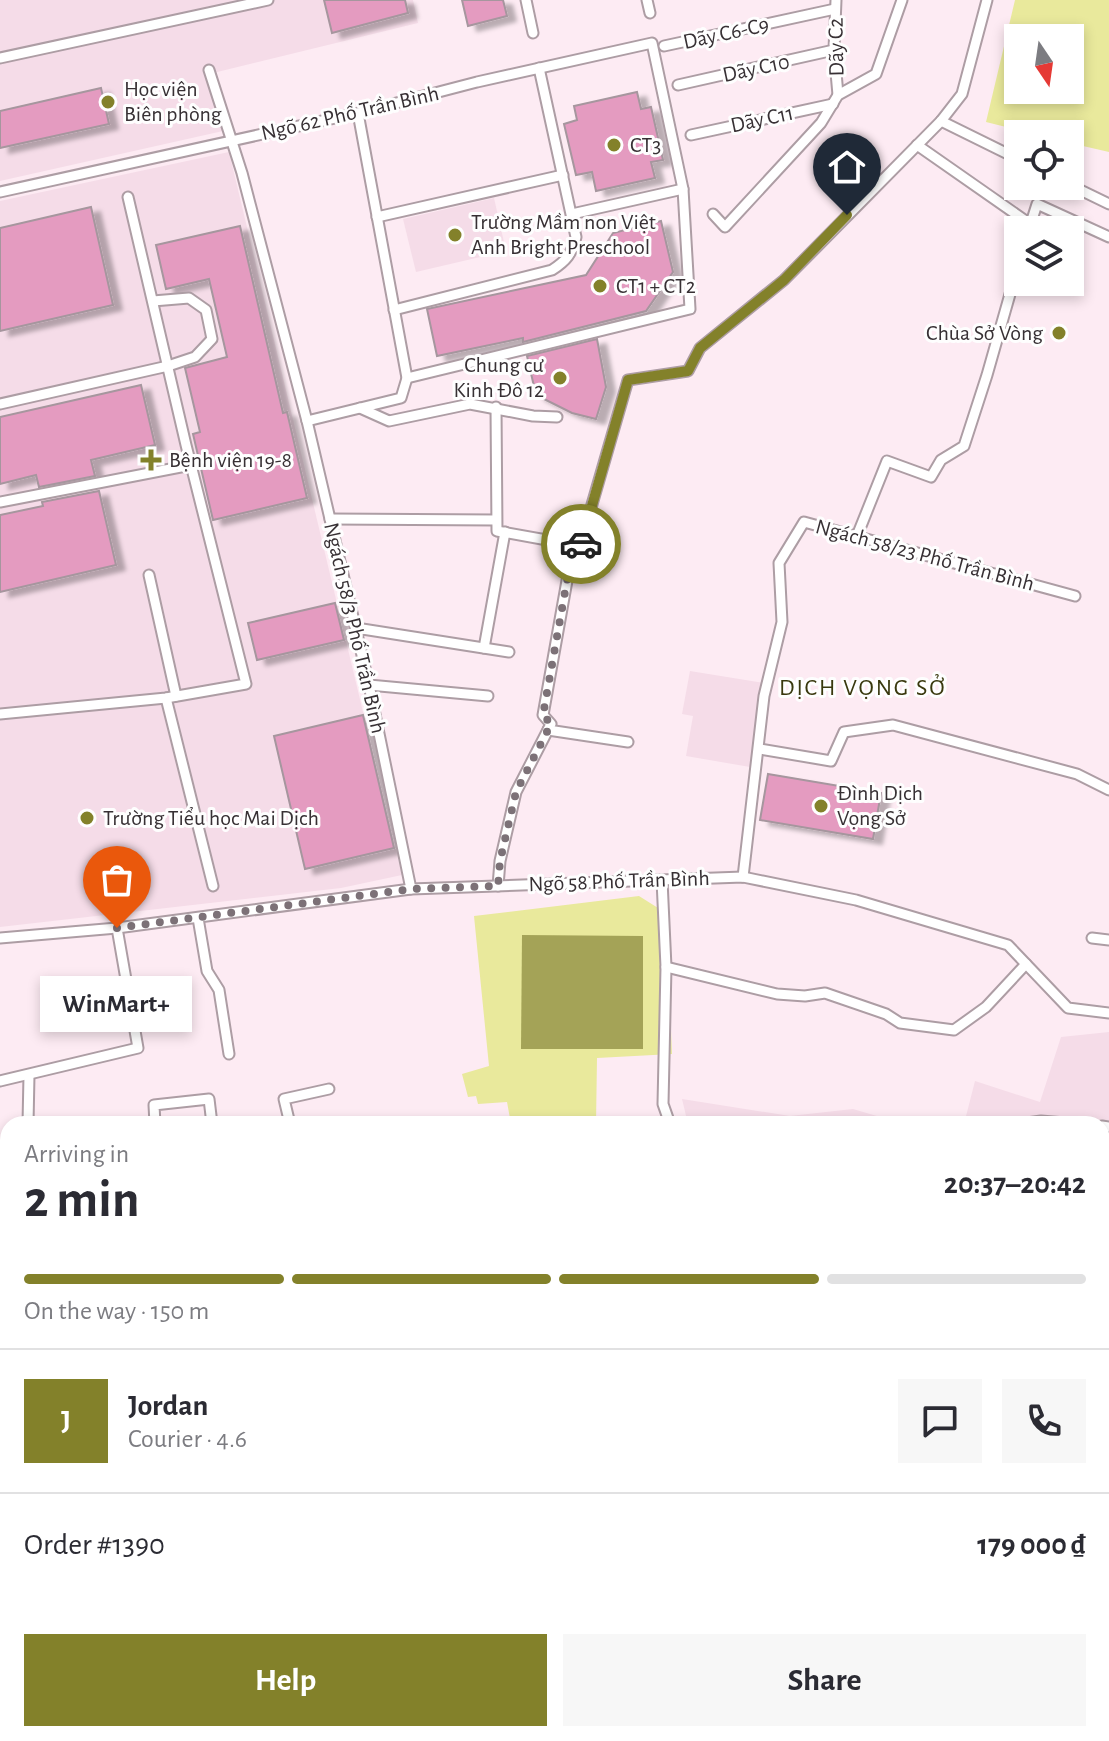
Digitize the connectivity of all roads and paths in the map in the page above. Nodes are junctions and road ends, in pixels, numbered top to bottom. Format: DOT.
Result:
graph roads {
  1 [pos="268,0"];
  2 [pos="526,0"];
  3 [pos="647,0"];
  4 [pos="902,0"];
  5 [pos="987,0"];
  6 [pos="836,5"];
  7 [pos="650,13"];
  8 [pos="533,33"];
  9 [pos="664,46"];
  10 [pos="834,50"];
  11 [pos="0,58"];
  12 [pos="539,68"];
  13 [pos="209,70"];
  14 [pos="678,85"];
  15 [pos="835,100"];
  16 [pos="358,113"];
  17 [pos="941,121"];
  18 [pos="691,135"];
  19 [pos="232,140"];
  20 [pos="917,145"];
  21 [pos="1004,152"];
  22 [pos="563,175"];
  23 [pos="683,189"];
  24 [pos="0,192"];
  25 [pos="1084,192"];
  26 [pos="128,197"];
  27 [pos="1109,204"];
  28 [pos="572,214"];
  29 [pos="713,214"];
  30 [pos="1014,216"];
  31 [pos="1033,216"];
  32 [pos="1063,216"];
  33 [pos="377,217"];
  34 [pos="1084,226"];
  35 [pos="1109,237"];
  36 [pos="1009,296"];
  37 [pos="153,301"];
  38 [pos="394,310"];
  39 [pos="168,366"];
  40 [pos="407,378"];
  41 [pos="0,404"];
  42 [pos="496,407"];
  43 [pos="360,408"];
  44 [pos="557,417"];
  45 [pos="307,421"];
  46 [pos="191,465"];
  47 [pos="0,502"];
  48 [pos="330,519"];
  49 [pos="496,520"];
  50 [pos="505,532"];
  51 [pos="857,536"];
  52 [pos="573,547"];
  53 [pos="149,575"];
  54 [pos="1075,596"];
  55 [pos="356,628"];
  56 [pos="484,648"];
  57 [pos="509,652"];
  58 [pos="369,685"];
  59 [pos="488,696"];
  60 [pos="171,697"];
  61 [pos="0,714"];
  62 [pos="548,730"];
  63 [pos="628,742"];
  64 [pos="760,749"];
  65 [pos="1109,790"];
  66 [pos="743,877"];
  67 [pos="662,880"];
  68 [pos="213,886"];
  69 [pos="498,886"];
  70 [pos="411,889"];
  71 [pos="198,918"];
  72 [pos="117,928"];
  73 [pos="0,938"];
  74 [pos="1092,938"];
  75 [pos="1109,940"];
  76 [pos="1026,964"];
  77 [pos="666,967"];
  78 [pos="1109,1013"];
  79 [pos="229,1054"];
  80 [pos="29,1075"];
  81 [pos="0,1081"];
  82 [pos="329,1089"];
  83 [pos="28,1116"];
  84 [pos="155,1116"];
  85 [pos="211,1116"];
  86 [pos="288,1116"];
  87 [pos="667,1116"];
  1 -- 11 [label="lane"];
  2 -- 8 [label="lane"];
  3 -- 7 [label="lane"];
  4 -- 15 [label="lane"];
  5 -- 17 [label="lane"];
  6 -- 9 [label="lane, Dãy C6-C9"];
  6 -- 10 [label="lane, Dãy C2"];
  10 -- 14 [label="lane, Dãy C10"];
  10 -- 15 [label="lane, Dãy C2"];
  12 -- 16 [label="lane, Ngõ 62 Phố Trần Bình"];
  12 -- 22 [label="lane"];
  12 -- 23 [label="lane, Ngõ 62 Phố Trần Bình"];
  13 -- 19 [label="lane, Ngách 58/3 Phố Trần Bình"];
  15 -- 18 [label="lane, Dãy C11"];
  15 -- 29 [label="lane"];
  16 -- 19 [label="lane, Ngõ 62 Phố Trần Bình"];
  16 -- 33 [label="lane"];
  17 -- 20 [label="lane"];
  17 -- 21 [label="lane"];
  19 -- 24 [label="lane, Ngõ 62 Phố Trần Bình"];
  19 -- 45 [label="lane, Ngách 58/3 Phố Trần Bình"];
  20 -- 30 [label="lane"];
  20 -- 52 [label="lane"];
  22 -- 28 [label="lane"];
  22 -- 33 [label="lane"];
  23 -- 28 [label="lane"];
  23 -- 40 [label="lane"];
  25 -- 27 [label="lane"];
  26 -- 37 [label="lane"];
  28 -- 38 [label="lane"];
  31 -- 32 [label="lane"];
  33 -- 38 [label="lane"];
  34 -- 35 [label="lane"];
  36 -- 51 [label="lane"];
  37 -- 39 [label="lane"];
  37 -- 39 [label="lane"];
  38 -- 40 [label="lane"];
  39 -- 41 [label="lane"];
  39 -- 46 [label="lane"];
  40 -- 43 [label="lane"];
  42 -- 43 [label="lane"];
  42 -- 44 [label="lane"];
  42 -- 49 [label="lane"];
  43 -- 45 [label="lane"];
  45 -- 48 [label="lane, Ngách 58/3 Phố Trần Bình"];
  46 -- 47 [label="lane"];
  46 -- 60 [label="lane"];
  48 -- 49 [label="lane"];
  48 -- 55 [label="lane, Ngách 58/3 Phố Trần Bình"];
  49 -- 50 [label="lane"];
  50 -- 52 [label="lane"];
  50 -- 56 [label="lane"];
  51 -- 54 [label="lane, Ngách 58/23 Phố Trần Bình"];
  51 -- 64 [label="lane, Ngách 58/23 Phố Trần Bình"];
  52 -- 62 [label="lane"];
  53 -- 60 [label="lane"];
  55 -- 56 [label="lane"];
  55 -- 58 [label="lane, Ngách 58/3 Phố Trần Bình"];
  56 -- 57 [label="lane"];
  58 -- 59 [label="lane"];
  58 -- 70 [label="lane, Ngách 58/3 Phố Trần Bình"];
  60 -- 61 [label="lane"];
  60 -- 68 [label="lane"];
  62 -- 63 [label="lane"];
  62 -- 69 [label="lane"];
  64 -- 65 [label="lane"];
  64 -- 66 [label="lane, Ngách 58/23 Phố Trần Bình"];
  66 -- 67 [label="lane, Ngõ 58 Phố Trần Bình"];
  66 -- 76 [label="lane, Ngõ 58 Phố Trần Bình"];
  67 -- 69 [label="lane, Ngõ 58 Phố Trần Bình"];
  67 -- 77 [label="lane"];
  69 -- 70 [label="lane, Ngõ 58 Phố Trần Bình"];
  70 -- 71 [label="lane, Ngõ 58 Phố Trần Bình"];
  71 -- 72 [label="lane, Ngõ 58 Phố Trần Bình"];
  71 -- 79 [label="lane"];
  72 -- 73 [label="lane, Ngõ 58 Phố Trần Bình"];
  72 -- 80 [label="lane"];
  74 -- 75 [label="lane"];
  76 -- 77 [label="lane"];
  76 -- 78 [label="lane, Ngõ 58 Phố Trần Bình"];
  77 -- 87 [label="lane"];
  80 -- 81 [label="lane"];
  80 -- 83 [label="lane"];
  82 -- 86 [label="lane"];
  84 -- 85 [label="lane"];
}
